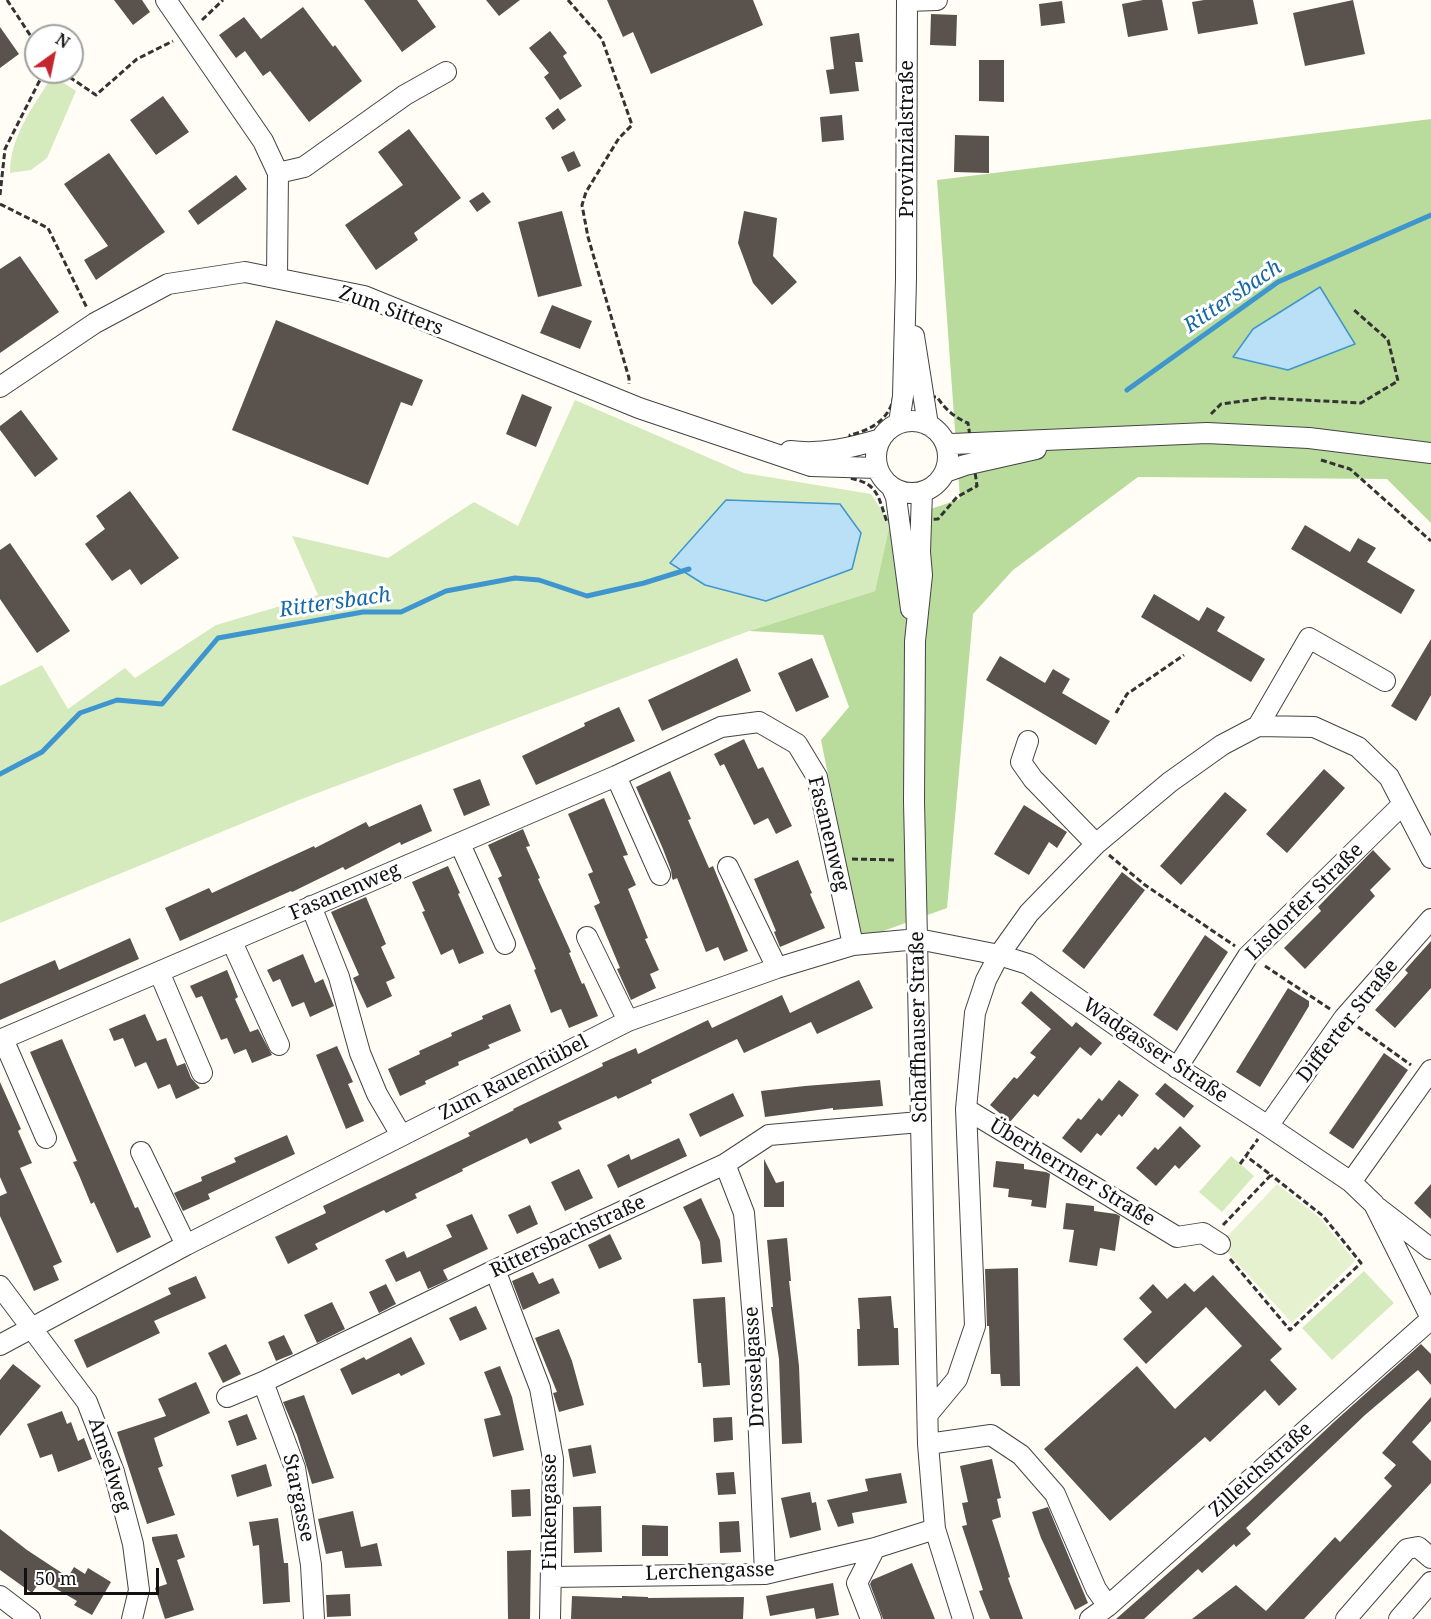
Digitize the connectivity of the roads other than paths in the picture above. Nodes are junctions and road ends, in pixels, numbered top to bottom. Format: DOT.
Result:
graph roads {
  1 [pos="166,0"];
  2 [pos="937,0"];
  3 [pos="907,1"];
  4 [pos="446,72"];
  5 [pos="278,173"];
  6 [pos="277,277"];
  7 [pos="0,387"];
  8 [pos="913,397"];
  9 [pos="899,423"];
  10 [pos="928,425"];
  11 [pos="1088,438"];
  12 [pos="881,439"];
  13 [pos="945,442"];
  14 [pos="1431,453"];
  15 [pos="850,458"];
  16 [pos="878,468"];
  17 [pos="945,472"];
  18 [pos="892,488"];
  19 [pos="922,492"];
  20 [pos="915,641"];
  21 [pos="1385,681"];
  22 [pos="1258,726"];
  23 [pos="1028,741"];
  24 [pos="616,776"];
  25 [pos="1403,804"];
  26 [pos="460,843"];
  27 [pos="1096,844"];
  28 [pos="1431,858"];
  29 [pos="728,867"];
  30 [pos="660,875"];
  31 [pos="311,906"];
  32 [pos="1431,919"];
  33 [pos="587,937"];
  34 [pos="918,939"];
  35 [pos="232,942"];
  36 [pos="505,944"];
  37 [pos="853,945"];
  38 [pos="999,955"];
  39 [pos="777,968"];
  40 [pos="160,974"];
  41 [pos="628,1021"];
  42 [pos="1,1040"];
  43 [pos="279,1045"];
  44 [pos="1178,1068"];
  45 [pos="1431,1070"];
  46 [pos="202,1073"];
  47 [pos="966,1109"];
  48 [pos="920,1122"];
  49 [pos="1268,1126"];
  50 [pos="401,1135"];
  51 [pos="46,1138"];
  52 [pos="141,1152"];
  53 [pos="725,1164"];
  54 [pos="1351,1182"];
  55 [pos="1374,1204"];
  56 [pos="1216,1241"];
  57 [pos="186,1245"];
  58 [pos="1431,1249"];
  59 [pos="495,1270"];
  60 [pos="0,1286"];
  61 [pos="1431,1318"];
  62 [pos="31,1329"];
  63 [pos="0,1345"];
  64 [pos="263,1382"];
  65 [pos="227,1397"];
  66 [pos="927,1414"];
  67 [pos="928,1444"];
  68 [pos="935,1529"];
  69 [pos="875,1548"];
  70 [pos="1431,1558"];
  71 [pos="765,1574"];
  72 [pos="551,1577"];
  73 [pos="1431,1582"];
  74 [pos="0,1596"];
  75 [pos="1108,1606"];
  76 [pos="30,1619"];
  77 [pos="132,1619"];
  78 [pos="314,1619"];
  79 [pos="550,1619"];
  80 [pos="871,1619"];
  81 [pos="963,1619"];
  82 [pos="1090,1619"];
  83 [pos="1346,1619"];
  84 [pos="1399,1619"];
  1 -- 5 [label="street"];
  2 -- 3 [label="street"];
  3 -- 8 [label="street, Provinzialstraße"];
  4 -- 5 [label="street"];
  5 -- 6 [label="street"];
  6 -- 7 [label="street, Zum Sitters"];
  6 -- 15 [label="street, Zum Sitters"];
  8 -- 9 [label="street, Provinzialstraße"];
  8 -- 10 [label="street, Provinzialstraße"];
  9 -- 10 [label="street"];
  9 -- 12 [label="street"];
  10 -- 13 [label="street"];
  11 -- 13 [label="street"];
  11 -- 14 [label="street"];
  11 -- 17 [label="street"];
  12 -- 15 [label="street, Zum Sitters"];
  12 -- 16 [label="street"];
  13 -- 17 [label="street"];
  15 -- 16 [label="street, Zum Sitters"];
  16 -- 18 [label="street"];
  17 -- 19 [label="street"];
  18 -- 19 [label="street"];
  18 -- 20 [label="street, Schaffhauser Straße"];
  19 -- 20 [label="street, Schaffhauser Straße"];
  20 -- 34 [label="street, Schaffhauser Straße"];
  21 -- 22 [label="street"];
  22 -- 25 [label="street"];
  22 -- 27 [label="street"];
  23 -- 27 [label="street"];
  24 -- 26 [label="street, Fasanenweg"];
  24 -- 30 [label="street"];
  24 -- 37 [label="street, Fasanenweg"];
  25 -- 28 [label="street"];
  25 -- 44 [label="street, Lisdorfer Straße"];
  26 -- 31 [label="street, Fasanenweg"];
  26 -- 36 [label="street"];
  27 -- 38 [label="street"];
  29 -- 39 [label="street"];
  31 -- 35 [label="street, Fasanenweg"];
  31 -- 50 [label="street"];
  32 -- 49 [label="street, Differter Straße"];
  33 -- 41 [label="street"];
  34 -- 37 [label="street, Zum Rauenhübel"];
  34 -- 38 [label="street, Wadgasser Straße"];
  34 -- 48 [label="street, Schaffhauser Straße"];
  35 -- 40 [label="street, Fasanenweg"];
  35 -- 43 [label="street"];
  37 -- 39 [label="street, Zum Rauenhübel"];
  38 -- 44 [label="street, Wadgasser Straße"];
  38 -- 47 [label="street"];
  39 -- 41 [label="street, Zum Rauenhübel"];
  40 -- 42 [label="street, Fasanenweg"];
  40 -- 46 [label="street"];
  41 -- 50 [label="street, Zum Rauenhübel"];
  42 -- 51 [label="street, Fasanenweg"];
  44 -- 49 [label="street, Wadgasser Straße"];
  45 -- 54 [label="street"];
  47 -- 56 [label="street, Überherrner Straße"];
  47 -- 66 [label="street"];
  48 -- 53 [label="street, Rittersbachstraße"];
  48 -- 66 [label="street, Schaffhauser Straße"];
  49 -- 54 [label="street, Wadgasser Straße"];
  50 -- 57 [label="street, Zum Rauenhübel"];
  52 -- 57 [label="street"];
  53 -- 59 [label="street, Rittersbachstraße"];
  53 -- 71 [label="street, Drosselgasse"];
  54 -- 55 [label="street, Wadgasser Straße"];
  55 -- 58 [label="street, Wadgasser Straße"];
  55 -- 61 [label="street, Wadgasser Straße"];
  57 -- 62 [label="street, Zum Rauenhübel"];
  59 -- 64 [label="street, Rittersbachstraße"];
  59 -- 72 [label="street, Finkengasse"];
  60 -- 62 [label="street"];
  61 -- 75 [label="street, Zilleichstraße"];
  62 -- 63 [label="street, Zum Rauenhübel"];
  62 -- 77 [label="street, Amselweg"];
  64 -- 65 [label="street, Rittersbachstraße"];
  64 -- 78 [label="street, Stargasse"];
  66 -- 67 [label="street, Schaffhauser Straße"];
  67 -- 68 [label="street, Schaffhauser Straße"];
  67 -- 75 [label="street"];
  68 -- 69 [label="street, Lerchengasse"];
  68 -- 81 [label="street, Schaffhauser Straße"];
  69 -- 71 [label="street, Lerchengasse"];
  69 -- 80 [label="street"];
  70 -- 83 [label="street"];
  71 -- 72 [label="street, Lerchengasse"];
  72 -- 79 [label="street, Finkengasse"];
  73 -- 84 [label="street"];
  74 -- 76 [label="street"];
  75 -- 82 [label="street, Zilleichstraße"];
}
